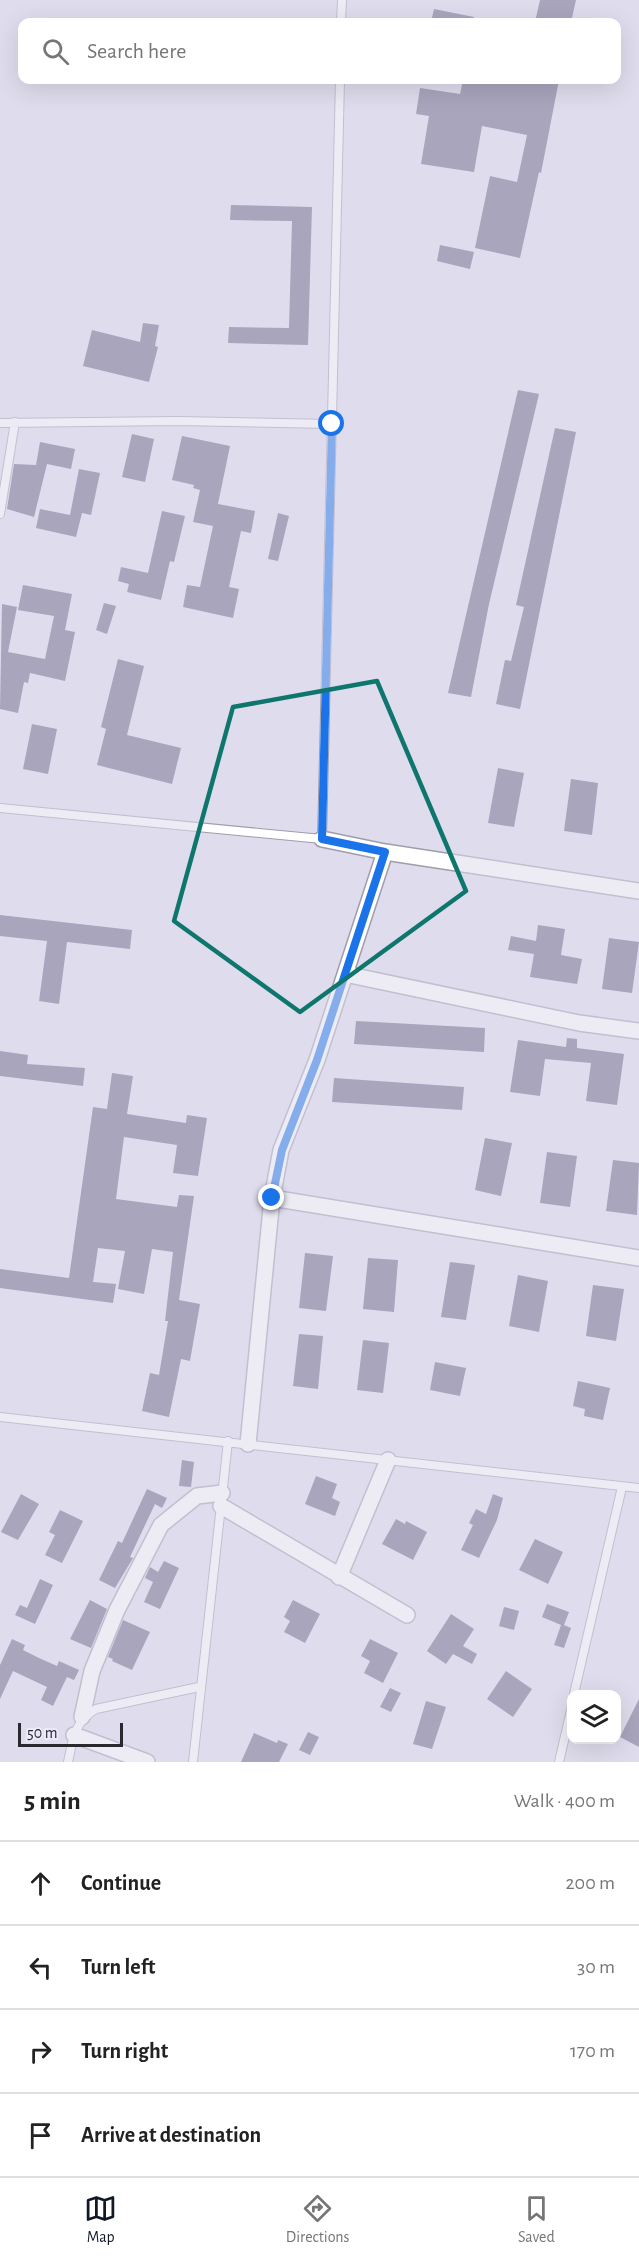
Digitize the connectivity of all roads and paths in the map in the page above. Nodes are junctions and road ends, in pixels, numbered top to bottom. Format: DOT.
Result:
graph roads {
  1 [pos="342,0"];
  2 [pos="341,18"];
  3 [pos="340,84"];
  4 [pos="15,422"];
  5 [pos="0,423"];
  6 [pos="332,424"];
  7 [pos="0,514"];
  8 [pos="0,808"];
  9 [pos="322,839"];
  10 [pos="385,852"];
  11 [pos="639,891"];
  12 [pos="345,974"];
  13 [pos="639,1031"];
  14 [pos="272,1198"];
  15 [pos="639,1258"];
  16 [pos="0,1417"];
  17 [pos="228,1441"];
  18 [pos="248,1444"];
  19 [pos="388,1460"];
  20 [pos="622,1487"];
  21 [pos="639,1488"];
  22 [pos="221,1500"];
  23 [pos="339,1577"];
  24 [pos="406,1615"];
  25 [pos="200,1687"];
  26 [pos="575,1690"];
  27 [pos="82,1717"];
  28 [pos="567,1728"];
  29 [pos="74,1735"];
  30 [pos="68,1762"];
  31 [pos="147,1762"];
  32 [pos="193,1762"];
  33 [pos="559,1762"];
  1 -- 2 [label="lane"];
  3 -- 6 [label="lane"];
  4 -- 5 [label="lane"];
  4 -- 6 [label="lane"];
  4 -- 7 [label="lane"];
  6 -- 9 [label="lane"];
  8 -- 9 [label="lane"];
  9 -- 10 [label="street"];
  10 -- 11 [label="street"];
  10 -- 12 [label="street"];
  12 -- 13 [label="street"];
  12 -- 14 [label="street"];
  14 -- 15 [label="street"];
  14 -- 18 [label="street"];
  16 -- 17 [label="lane"];
  17 -- 18 [label="lane"];
  17 -- 22 [label="lane"];
  18 -- 19 [label="lane"];
  19 -- 20 [label="lane"];
  19 -- 23 [label="street"];
  20 -- 21 [label="lane"];
  20 -- 26 [label="lane"];
  22 -- 23 [label="street"];
  22 -- 25 [label="lane"];
  22 -- 27 [label="street"];
  23 -- 24 [label="street"];
  25 -- 27 [label="lane"];
  25 -- 32 [label="lane"];
  27 -- 29 [label="lane"];
  28 -- 33 [label="lane"];
  29 -- 30 [label="lane"];
  29 -- 31 [label="street"];
}
